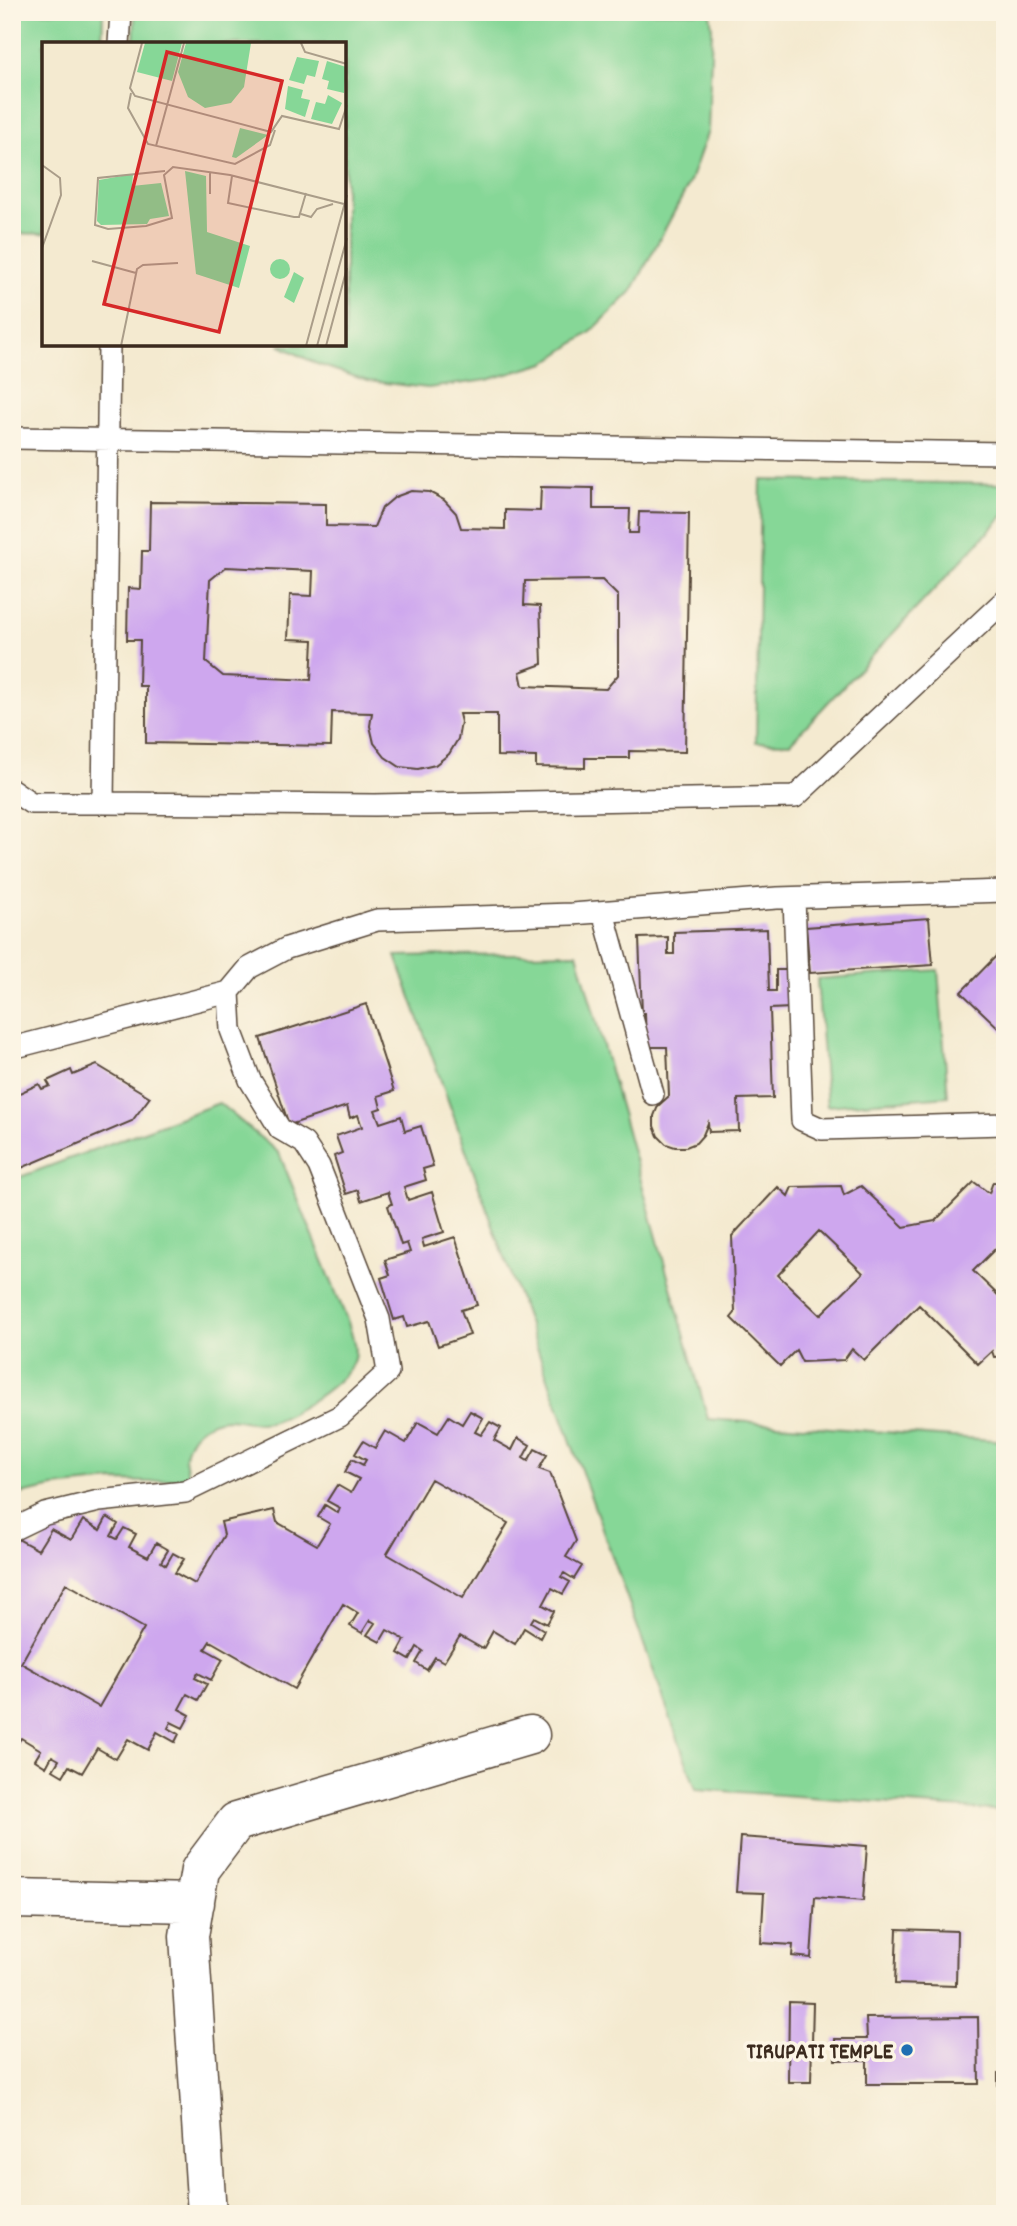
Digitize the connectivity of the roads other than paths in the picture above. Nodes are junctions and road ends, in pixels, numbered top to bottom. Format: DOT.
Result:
graph roads {
  1 [pos="121,12"];
  2 [pos="120,42"];
  3 [pos="109,346"];
  4 [pos="12,438"];
  5 [pos="106,440"];
  6 [pos="1005,453"];
  7 [pos="1005,600"];
  8 [pos="12,790"];
  9 [pos="103,803"];
  10 [pos="1005,891"];
  11 [pos="794,898"];
  12 [pos="603,912"];
  13 [pos="229,992"];
  14 [pos="12,1048"];
  15 [pos="653,1094"];
  16 [pos="1005,1124"];
  17 [pos="12,1530"];
  18 [pos="530,1735"];
  19 [pos="12,1899"];
  20 [pos="195,1903"];
  21 [pos="207,2214"];
  1 -- 2 [label="lane"];
  3 -- 5 [label="lane"];
  4 -- 5 [label="lane"];
  5 -- 6 [label="lane"];
  5 -- 9 [label="lane"];
  7 -- 9 [label="lane"];
  8 -- 9 [label="lane"];
  10 -- 11 [label="lane"];
  11 -- 12 [label="lane"];
  11 -- 16 [label="lane"];
  12 -- 13 [label="lane"];
  12 -- 15 [label="lane"];
  13 -- 14 [label="lane"];
  13 -- 17 [label="lane"];
  18 -- 20 [label="street"];
  19 -- 20 [label="street"];
  20 -- 21 [label="street"];
}
